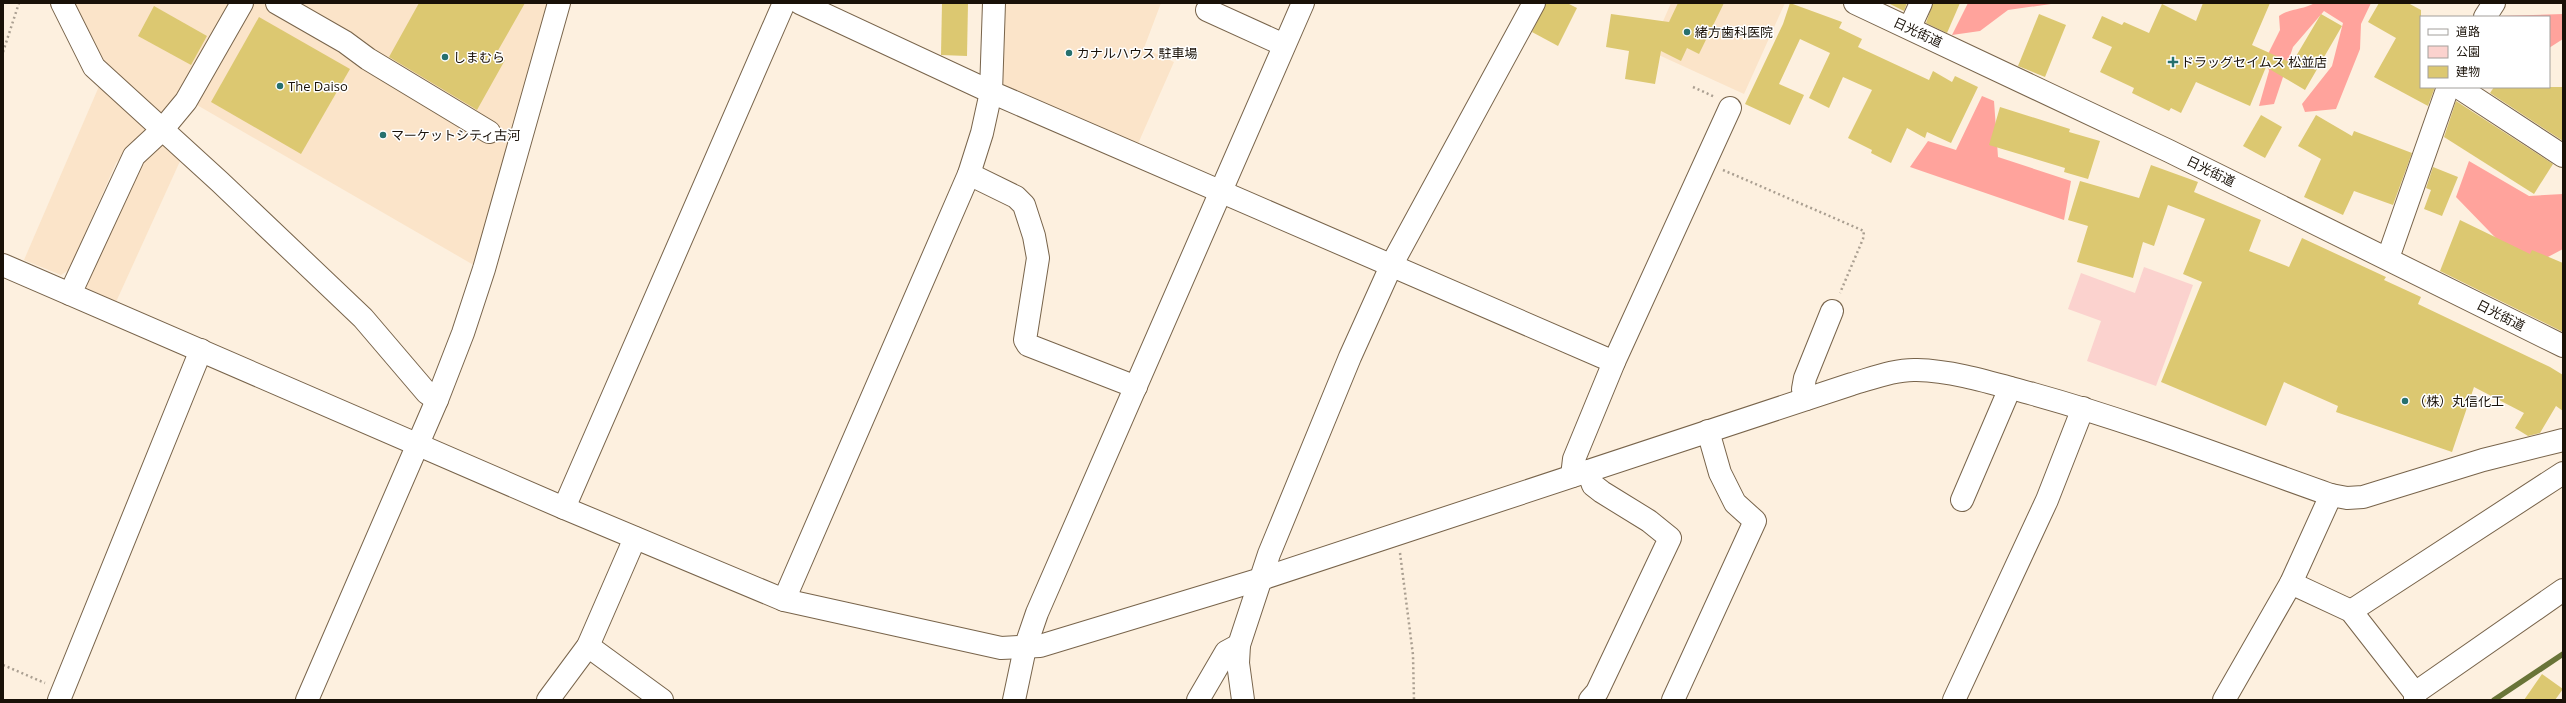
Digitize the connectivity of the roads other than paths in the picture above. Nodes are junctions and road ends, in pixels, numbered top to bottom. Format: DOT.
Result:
graph roads {
  1 [pos="62,3"];
  2 [pos="242,3"];
  3 [pos="277,3"];
  4 [pos="560,3"];
  5 [pos="784,3"];
  6 [pos="800,3"];
  7 [pos="994,3"];
  8 [pos="1303,3"];
  9 [pos="1534,3"];
  10 [pos="1855,3"];
  11 [pos="1921,3"];
  12 [pos="2494,3"];
  13 [pos="1207,10"];
  14 [pos="2485,16"];
  15 [pos="1910,28"];
  16 [pos="1284,45"];
  17 [pos="2448,88"];
  18 [pos="2460,88"];
  19 [pos="991,92"];
  20 [pos="1730,108"];
  21 [pos="162,130"];
  22 [pos="489,132"];
  23 [pos="2563,156"];
  24 [pos="968,174"];
  25 [pos="1220,192"];
  26 [pos="2388,258"];
  27 [pos="1392,264"];
  28 [pos="3,265"];
  29 [pos="70,294"];
  30 [pos="1832,311"];
  31 [pos="2563,346"];
  32 [pos="201,350"];
  33 [pos="1614,362"];
  34 [pos="1136,387"];
  35 [pos="2010,388"];
  36 [pos="1806,399"];
  37 [pos="437,400"];
  38 [pos="2083,408"];
  39 [pos="1708,431"];
  40 [pos="2563,440"];
  41 [pos="417,443"];
  42 [pos="2563,473"];
  43 [pos="1580,474"];
  44 [pos="2331,495"];
  45 [pos="1962,500"];
  46 [pos="564,508"];
  47 [pos="635,538"];
  48 [pos="1261,579"];
  49 [pos="2291,583"];
  50 [pos="2563,590"];
  51 [pos="784,600"];
  52 [pos="2351,611"];
  53 [pos="1239,645"];
  54 [pos="588,646"];
  55 [pos="1024,648"];
  56 [pos="60,696"];
  57 [pos="2415,696"];
  58 [pos="307,700"];
  59 [pos="548,700"];
  60 [pos="662,700"];
  61 [pos="1014,700"];
  62 [pos="1198,700"];
  63 [pos="1243,700"];
  64 [pos="1590,700"];
  65 [pos="1673,700"];
  66 [pos="1954,700"];
  67 [pos="2224,700"];
  1 -- 21 [label="street"];
  2 -- 21 [label="street"];
  3 -- 22 [label="street"];
  4 -- 37 [label="street"];
  5 -- 46 [label="street"];
  6 -- 19 [label="street"];
  7 -- 19 [label="street"];
  8 -- 16 [label="street"];
  9 -- 27 [label="street"];
  10 -- 15 [label="street, 日光街道"];
  11 -- 15 [label="street"];
  12 -- 14 [label="street"];
  13 -- 16 [label="street"];
  15 -- 26 [label="street, 日光街道"];
  16 -- 25 [label="street"];
  17 -- 26 [label="street"];
  18 -- 23 [label="street"];
  19 -- 24 [label="street"];
  19 -- 25 [label="street"];
  20 -- 33 [label="street"];
  21 -- 29 [label="street"];
  21 -- 37 [label="street"];
  24 -- 34 [label="street"];
  24 -- 51 [label="street"];
  25 -- 27 [label="street"];
  25 -- 34 [label="street"];
  26 -- 31 [label="street, 日光街道"];
  27 -- 33 [label="street"];
  27 -- 48 [label="street"];
  28 -- 29 [label="street"];
  29 -- 32 [label="street"];
  30 -- 36 [label="street"];
  32 -- 41 [label="street"];
  32 -- 56 [label="street"];
  33 -- 43 [label="street"];
  34 -- 55 [label="street"];
  35 -- 36 [label="street"];
  35 -- 38 [label="street"];
  35 -- 45 [label="street"];
  36 -- 39 [label="street"];
  37 -- 41 [label="street"];
  38 -- 44 [label="street"];
  38 -- 66 [label="street"];
  39 -- 43 [label="street"];
  39 -- 65 [label="street"];
  40 -- 44 [label="street"];
  41 -- 46 [label="street"];
  41 -- 58 [label="street"];
  42 -- 52 [label="street"];
  43 -- 48 [label="street"];
  43 -- 64 [label="street"];
  44 -- 49 [label="street"];
  46 -- 47 [label="street"];
  47 -- 51 [label="street"];
  47 -- 54 [label="street"];
  48 -- 53 [label="street"];
  48 -- 55 [label="street"];
  49 -- 52 [label="street"];
  49 -- 67 [label="street"];
  50 -- 57 [label="street"];
  51 -- 55 [label="street"];
  52 -- 57 [label="street"];
  53 -- 62 [label="street"];
  53 -- 63 [label="street"];
  54 -- 59 [label="street"];
  54 -- 60 [label="street"];
  55 -- 61 [label="street"];
}
